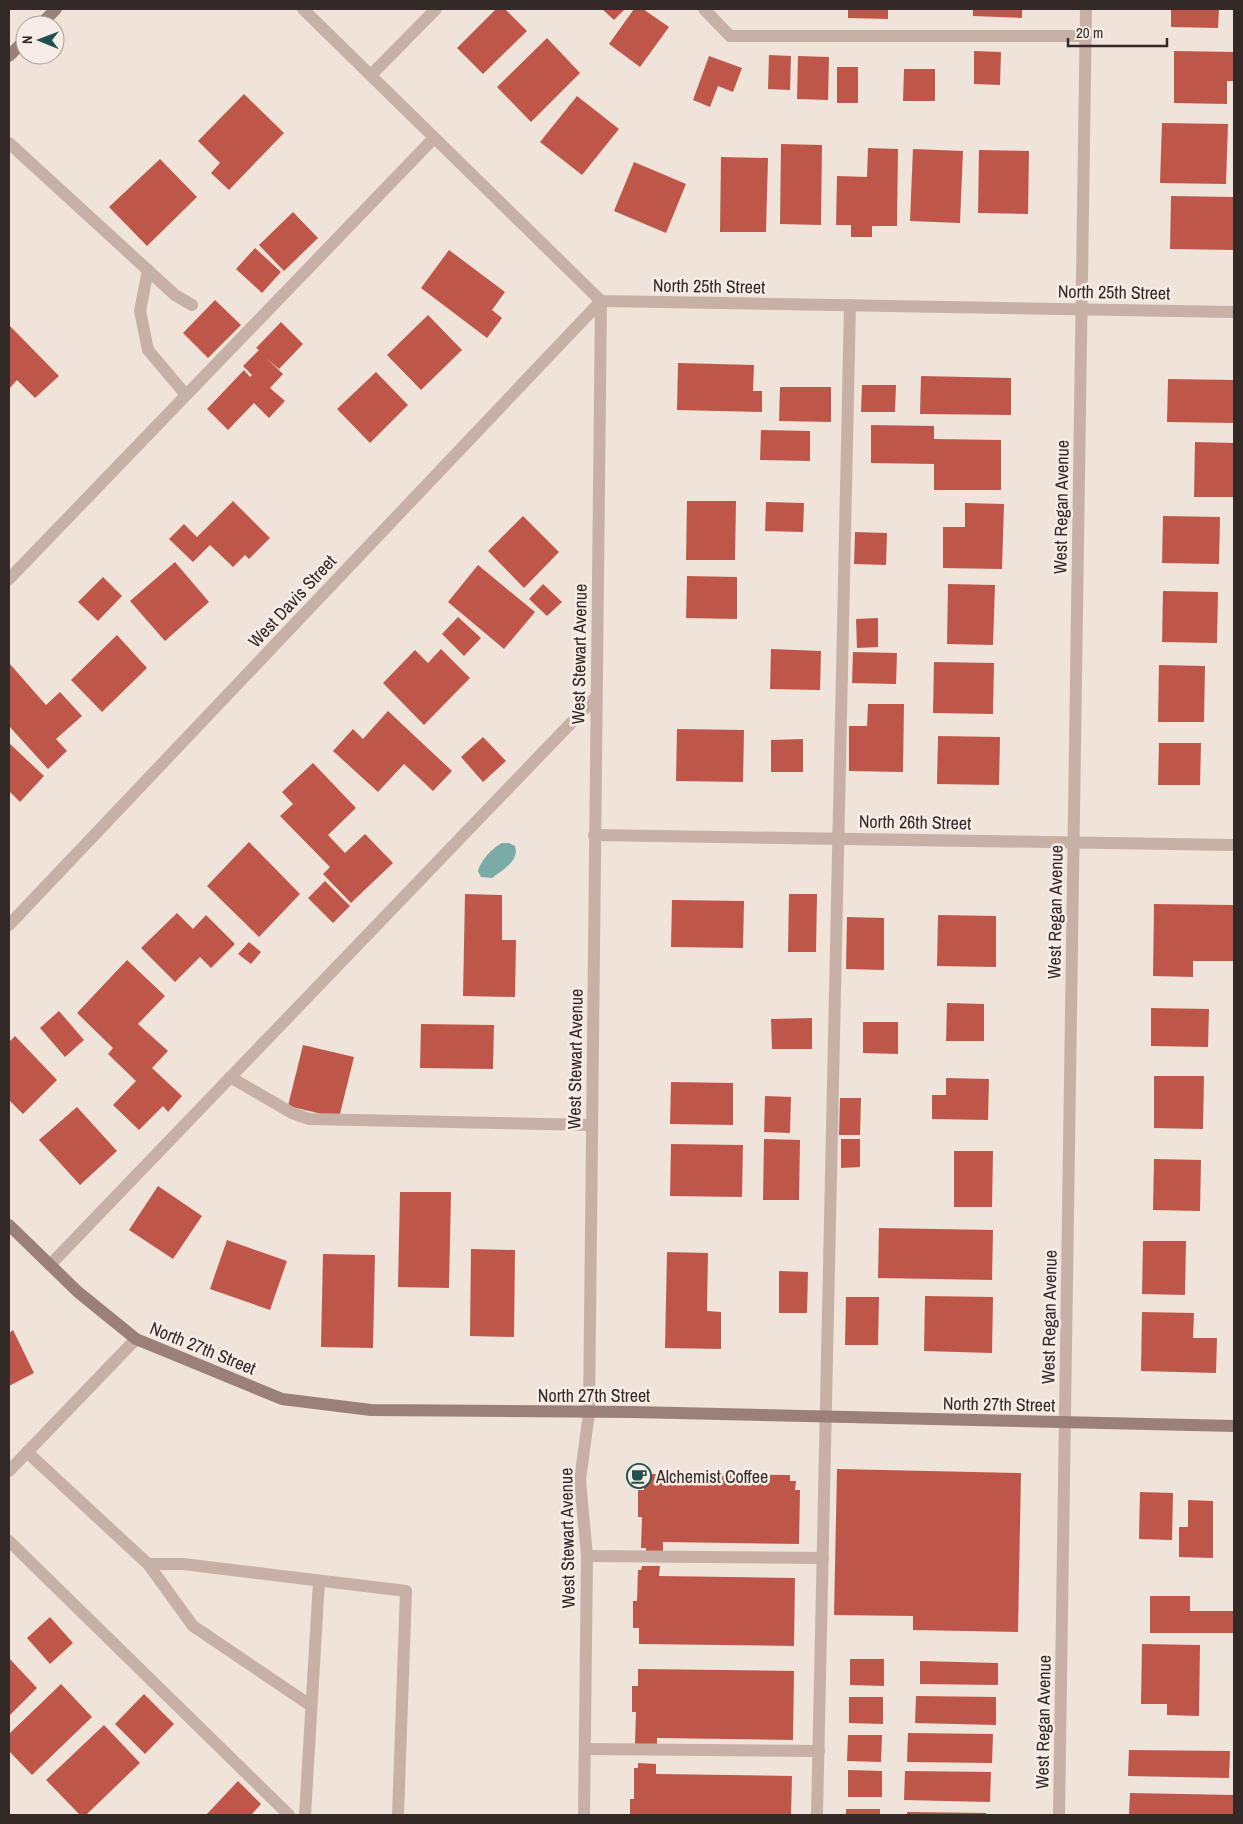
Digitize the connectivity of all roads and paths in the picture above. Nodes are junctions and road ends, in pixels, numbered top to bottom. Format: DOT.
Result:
graph roads {
  1 [pos="303,9"];
  2 [pos="436,9"];
  3 [pos="704,9"];
  4 [pos="1086,9"];
  5 [pos="1086,36"];
  6 [pos="371,75"];
  7 [pos="434,138"];
  8 [pos="9,143"];
  9 [pos="148,270"];
  10 [pos="600,301"];
  11 [pos="192,305"];
  12 [pos="850,305"];
  13 [pos="1082,309"];
  14 [pos="1234,312"];
  15 [pos="186,395"];
  16 [pos="9,579"];
  17 [pos="596,698"];
  18 [pos="594,835"];
  19 [pos="839,839"];
  20 [pos="1073,842"];
  21 [pos="1234,845"];
  22 [pos="9,926"];
  23 [pos="230,1077"];
  24 [pos="592,1125"];
  25 [pos="9,1225"];
  26 [pos="50,1265"];
  27 [pos="136,1339"];
  28 [pos="589,1413"];
  29 [pos="826,1418"];
  30 [pos="1064,1423"];
  31 [pos="1234,1426"];
  32 [pos="27,1452"];
  33 [pos="9,1471"];
  34 [pos="9,1541"];
  35 [pos="587,1556"];
  36 [pos="823,1558"];
  37 [pos="148,1564"];
  38 [pos="319,1581"];
  39 [pos="310,1705"];
  40 [pos="585,1749"];
  41 [pos="819,1751"];
  42 [pos="289,1815"];
  43 [pos="304,1815"];
  44 [pos="398,1815"];
  45 [pos="584,1815"];
  46 [pos="818,1815"];
  47 [pos="1058,1815"];
  1 -- 6 [label="street"];
  2 -- 6 [label="street"];
  3 -- 5 [label="street"];
  4 -- 5 [label="street, West Regan Avenue"];
  5 -- 13 [label="street, West Regan Avenue"];
  6 -- 7 [label="street"];
  7 -- 10 [label="street"];
  7 -- 15 [label="street"];
  8 -- 9 [label="street"];
  9 -- 11 [label="street"];
  9 -- 15 [label="street"];
  10 -- 12 [label="street, North 25th Street"];
  10 -- 17 [label="street, West Stewart Avenue"];
  10 -- 22 [label="street, West Davis Street"];
  12 -- 13 [label="street, North 25th Street"];
  12 -- 19 [label="street"];
  13 -- 14 [label="street, North 25th Street"];
  13 -- 20 [label="street, West Regan Avenue"];
  15 -- 16 [label="street"];
  17 -- 18 [label="street, West Stewart Avenue"];
  17 -- 23 [label="street"];
  18 -- 19 [label="street, North 26th Street"];
  18 -- 24 [label="street, West Stewart Avenue"];
  19 -- 20 [label="street, North 26th Street"];
  19 -- 29 [label="street"];
  20 -- 21 [label="street, North 26th Street"];
  20 -- 30 [label="street, West Regan Avenue"];
  23 -- 24 [label="street"];
  23 -- 26 [label="street"];
  24 -- 28 [label="street, West Stewart Avenue"];
  25 -- 26 [label="street, North 27th Street"];
  26 -- 27 [label="street, North 27th Street"];
  27 -- 28 [label="street, North 27th Street"];
  27 -- 32 [label="street"];
  28 -- 29 [label="street, North 27th Street"];
  28 -- 35 [label="street, West Stewart Avenue"];
  29 -- 30 [label="street, North 27th Street"];
  29 -- 36 [label="street"];
  30 -- 31 [label="street, North 27th Street"];
  30 -- 47 [label="street, West Regan Avenue"];
  32 -- 33 [label="street"];
  32 -- 37 [label="street"];
  34 -- 42 [label="street"];
  35 -- 36 [label="street"];
  35 -- 40 [label="street, West Stewart Avenue"];
  36 -- 41 [label="street"];
  37 -- 38 [label="street"];
  37 -- 39 [label="street"];
  38 -- 39 [label="street"];
  38 -- 44 [label="street"];
  39 -- 43 [label="street"];
  40 -- 41 [label="street"];
  40 -- 45 [label="street, West Stewart Avenue"];
  41 -- 46 [label="street"];
}
